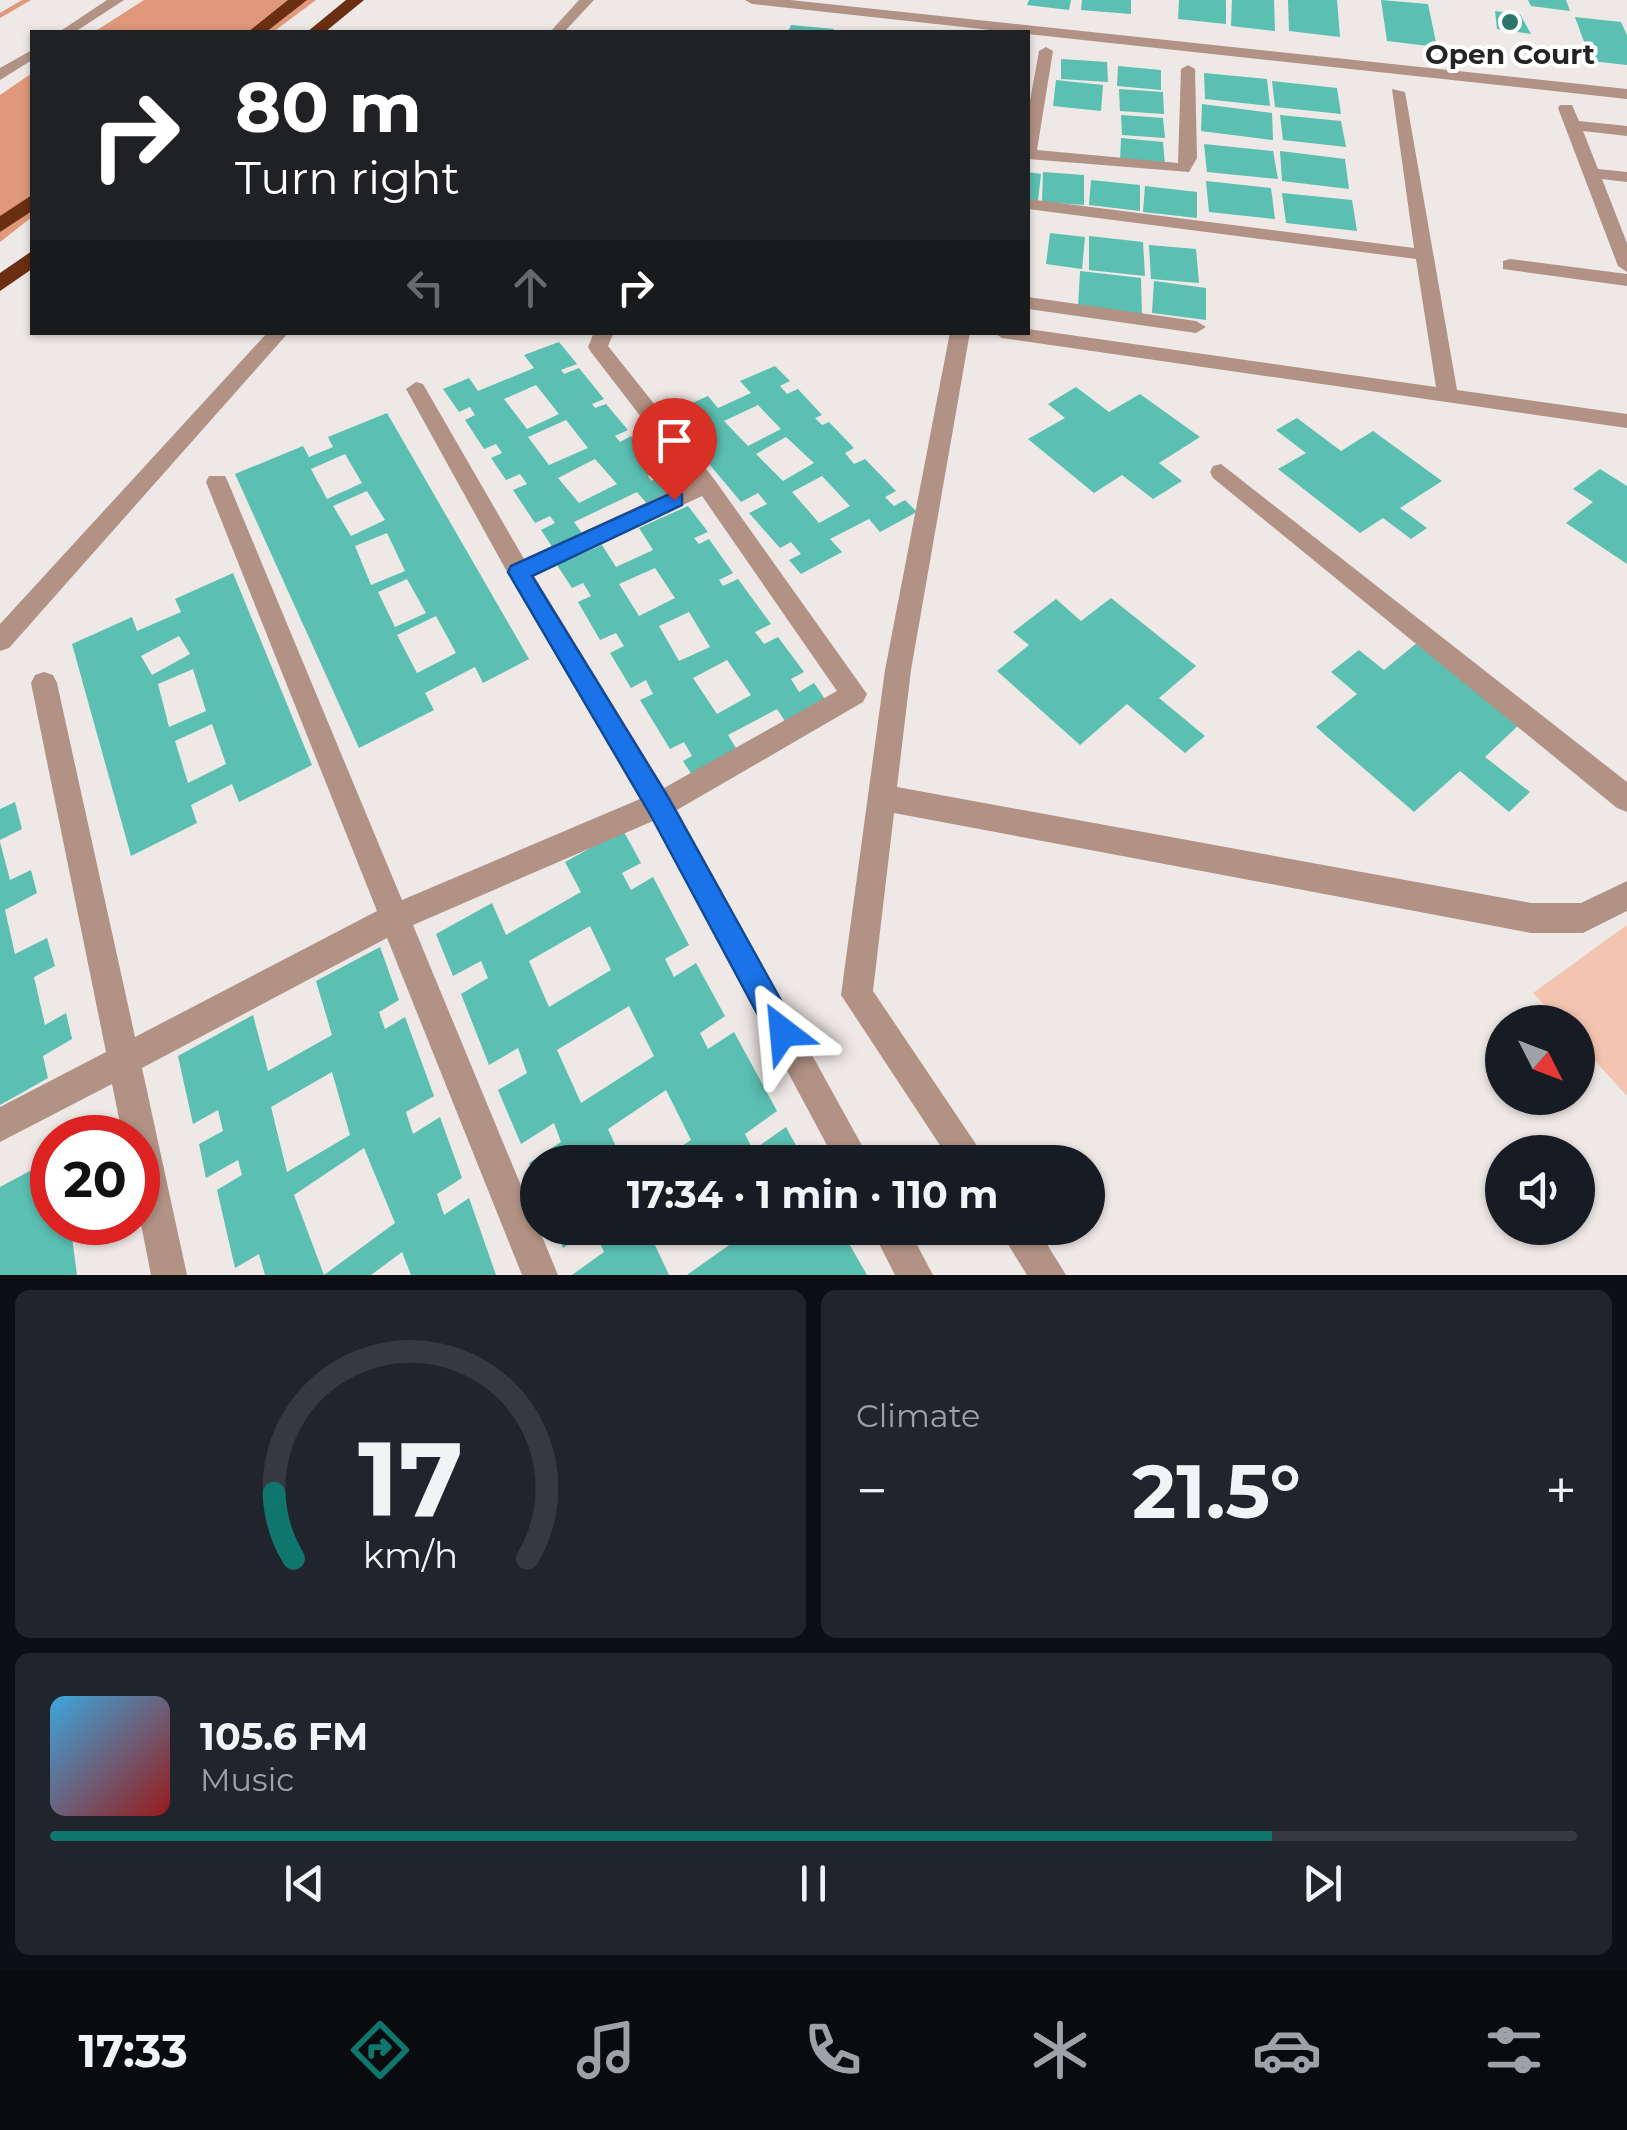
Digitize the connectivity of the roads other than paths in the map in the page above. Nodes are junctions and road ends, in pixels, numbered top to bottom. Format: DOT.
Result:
graph roads {
  1 [pos="117,0"];
  2 [pos="298,0"];
  3 [pos="356,0"];
  4 [pos="586,0"];
  5 [pos="752,0"];
  6 [pos="912,0"];
  7 [pos="863,6"];
  8 [pos="69,30"];
  9 [pos="259,30"];
  10 [pos="318,30"];
  11 [pos="559,30"];
  12 [pos="1046,51"];
  13 [pos="30,55"];
  14 [pos="1188,68"];
  15 [pos="0,74"];
  16 [pos="1627,76"];
  17 [pos="1397,92"];
  18 [pos="1627,94"];
  19 [pos="1627,131"];
  20 [pos="1030,143"];
  21 [pos="1030,154"];
  22 [pos="1590,173"];
  23 [pos="1627,178"];
  24 [pos="30,203"];
  25 [pos="1030,204"];
  26 [pos="1618,220"];
  27 [pos="0,226"];
  28 [pos="1424,254"];
  29 [pos="30,260"];
  30 [pos="1510,265"];
  31 [pos="1627,266"];
  32 [pos="1627,280"];
  33 [pos="0,284"];
  34 [pos="1030,303"];
  35 [pos="1196,327"];
  36 [pos="277,335"];
  37 [pos="603,335"];
  38 [pos="959,335"];
  39 [pos="1023,335"];
  40 [pos="416,389"];
  41 [pos="1448,395"];
  42 [pos="1627,420"];
  43 [pos="1221,472"];
  44 [pos="217,482"];
  45 [pos="706,485"];
  46 [pos="519,572"];
  47 [pos="0,641"];
  48 [pos="44,683"];
  49 [pos="879,797"];
  50 [pos="1627,799"];
  51 [pos="659,805"];
  52 [pos="1627,895"];
  53 [pos="394,918"];
  54 [pos="126,1058"];
  55 [pos="0,1125"];
  56 [pos="845,1145"];
  57 [pos="959,1145"];
  58 [pos="898,1245"];
  59 [pos="1028,1245"];
  60 [pos="169,1275"];
  61 [pos="540,1275"];
  62 [pos="915,1275"];
  63 [pos="1048,1275"];
  1 -- 8 [label="street"];
  2 -- 9 [label="highway"];
  3 -- 10 [label="highway"];
  4 -- 11 [label="street"];
  5 -- 7 [label="street"];
  6 -- 16 [label="street"];
  7 -- 18 [label="street"];
  12 -- 20 [label="street"];
  13 -- 15 [label="street"];
  14 -- 21 [label="street"];
  17 -- 28 [label="street"];
  19 -- 22 [label="street"];
  22 -- 23 [label="street"];
  22 -- 26 [label="street"];
  24 -- 27 [label="highway"];
  25 -- 28 [label="street"];
  26 -- 31 [label="street"];
  28 -- 41 [label="street"];
  29 -- 33 [label="highway"];
  30 -- 32 [label="street"];
  34 -- 35 [label="street"];
  36 -- 47 [label="street"];
  37 -- 45 [label="street"];
  38 -- 49 [label="street"];
  39 -- 41 [label="street"];
  40 -- 46 [label="street"];
  41 -- 42 [label="street"];
  43 -- 50 [label="street"];
  44 -- 53 [label="street"];
  45 -- 46 [label="street"];
  45 -- 51 [label="street"];
  46 -- 51 [label="street"];
  48 -- 54 [label="street"];
  49 -- 52 [label="street"];
  49 -- 57 [label="street"];
  51 -- 53 [label="street"];
  51 -- 56 [label="street"];
  53 -- 54 [label="street"];
  53 -- 61 [label="street"];
  54 -- 55 [label="street"];
  54 -- 60 [label="street"];
  58 -- 62 [label="street"];
  59 -- 63 [label="street"];
}
